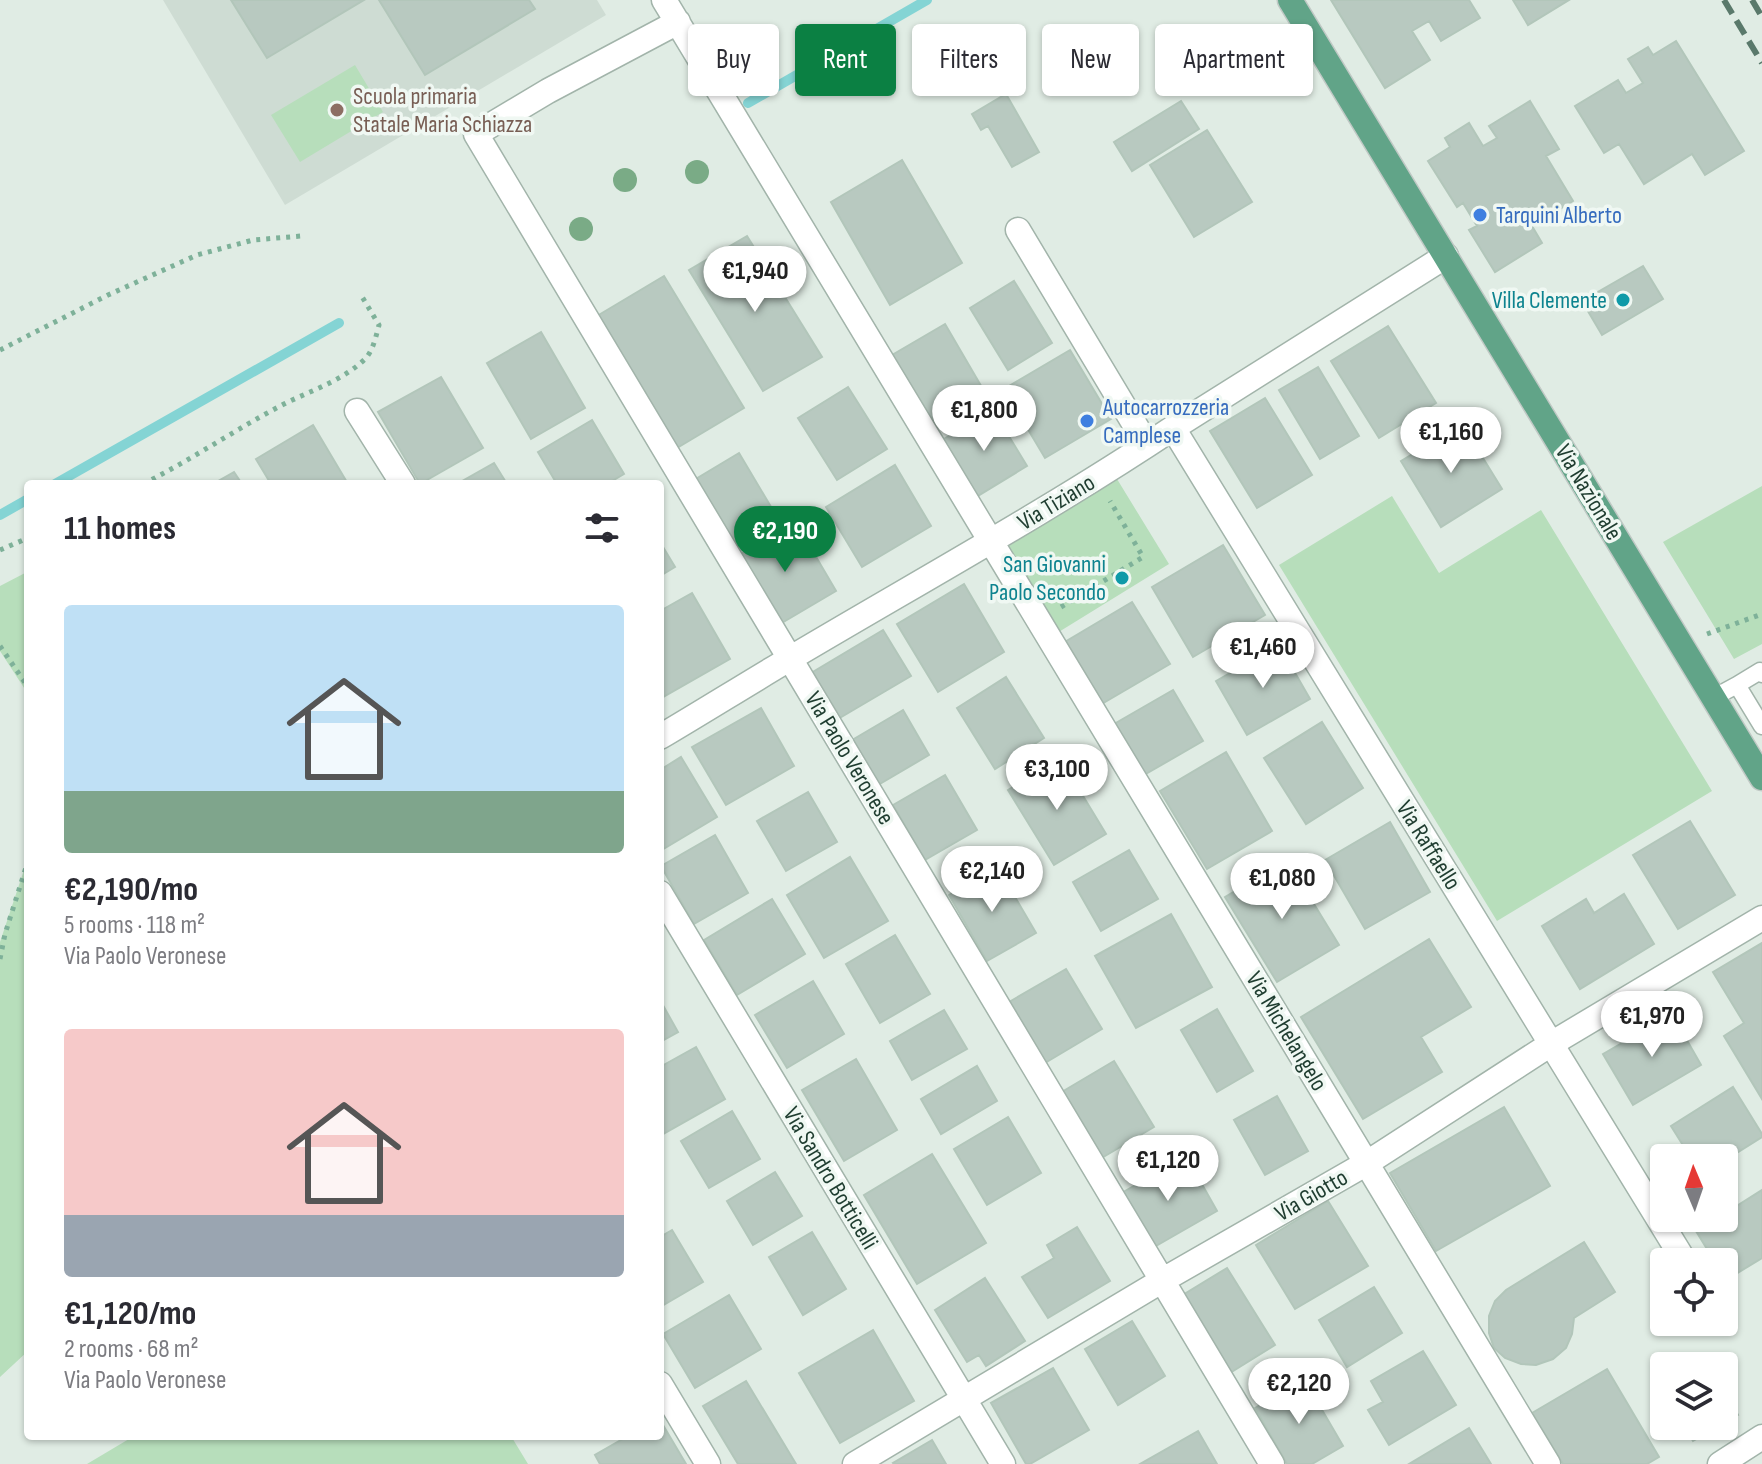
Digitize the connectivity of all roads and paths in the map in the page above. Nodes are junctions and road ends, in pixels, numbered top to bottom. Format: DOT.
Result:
graph roads {
  1 [pos="664,0"];
  2 [pos="1290,0"];
  3 [pos="678,22"];
  4 [pos="1018,230"];
  5 [pos="301,236"];
  6 [pos="1446,256"];
  7 [pos="361,295"];
  8 [pos="0,350"];
  9 [pos="357,411"];
  10 [pos="1173,428"];
  11 [pos="1147,445"];
  12 [pos="1095,478"];
  13 [pos="151,480"];
  14 [pos="400,480"];
  15 [pos="24,540"];
  16 [pos="991,541"];
  17 [pos="0,550"];
  18 [pos="1762,614"];
  19 [pos="1040,620"];
  20 [pos="1679,641"];
  21 [pos="0,646"];
  22 [pos="790,658"];
  23 [pos="1762,674"];
  24 [pos="24,681"];
  25 [pos="1737,685"];
  26 [pos="1713,698"];
  27 [pos="1762,726"];
  28 [pos="664,735"];
  29 [pos="1762,778"];
  30 [pos="24,874"];
  31 [pos="664,900"];
  32 [pos="1762,918"];
  33 [pos="0,959"];
  34 [pos="1551,1044"];
  35 [pos="1367,1163"];
  36 [pos="1676,1248"];
  37 [pos="1163,1280"];
  38 [pos="664,1391"];
  39 [pos="964,1399"];
  40 [pos="1762,1437"];
  41 [pos="708,1464"];
  42 [pos="855,1464"];
  43 [pos="1003,1464"];
  44 [pos="1272,1464"];
  45 [pos="1548,1464"];
  46 [pos="1720,1464"];
  1 -- 3 [label="street, Via Michelangelo"];
  2 -- 6 [label="main road, Via Nazionale"];
  3 -- 16 [label="street, Via Michelangelo"];
  3 -- 22 [label="street, Via Paolo Veronese"];
  4 -- 11 [label="street"];
  5 -- 8 [label="path"];
  6 -- 10 [label="street, Via Tiziano"];
  6 -- 20 [label="main road, Via Nazionale"];
  7 -- 13 [label="path"];
  9 -- 14 [label="street"];
  10 -- 11 [label="street, Via Tiziano"];
  10 -- 34 [label="street, Via Raffaello"];
  11 -- 12 [label="street, Via Tiziano"];
  12 -- 16 [label="street, Via Tiziano"];
  12 -- 19 [label="path"];
  15 -- 17 [label="path"];
  16 -- 19 [label="street, Via Michelangelo"];
  16 -- 22 [label="street, Via Tiziano"];
  18 -- 20 [label="path"];
  19 -- 35 [label="street, Via Michelangelo"];
  20 -- 26 [label="main road, Via Nazionale"];
  21 -- 24 [label="path"];
  22 -- 28 [label="street, Via Tiziano"];
  22 -- 37 [label="street, Via Paolo Veronese"];
  23 -- 25 [label="lane"];
  25 -- 26 [label="lane"];
  25 -- 27 [label="lane"];
  26 -- 29 [label="main road, Via Nazionale"];
  30 -- 33 [label="path"];
  31 -- 39 [label="street, Via Sandro Botticelli"];
  32 -- 34 [label="street, Via Giotto"];
  34 -- 35 [label="street, Via Giotto"];
  34 -- 36 [label="street, Via Raffaello"];
  35 -- 37 [label="street, Via Giotto"];
  35 -- 45 [label="street, Via Michelangelo"];
  37 -- 39 [label="street, Via Giotto"];
  37 -- 44 [label="street, Via Paolo Veronese"];
  38 -- 41 [label="street"];
  39 -- 42 [label="street, Via Giotto"];
  39 -- 43 [label="street, Via Sandro Botticelli"];
  40 -- 46 [label="street"];
}
